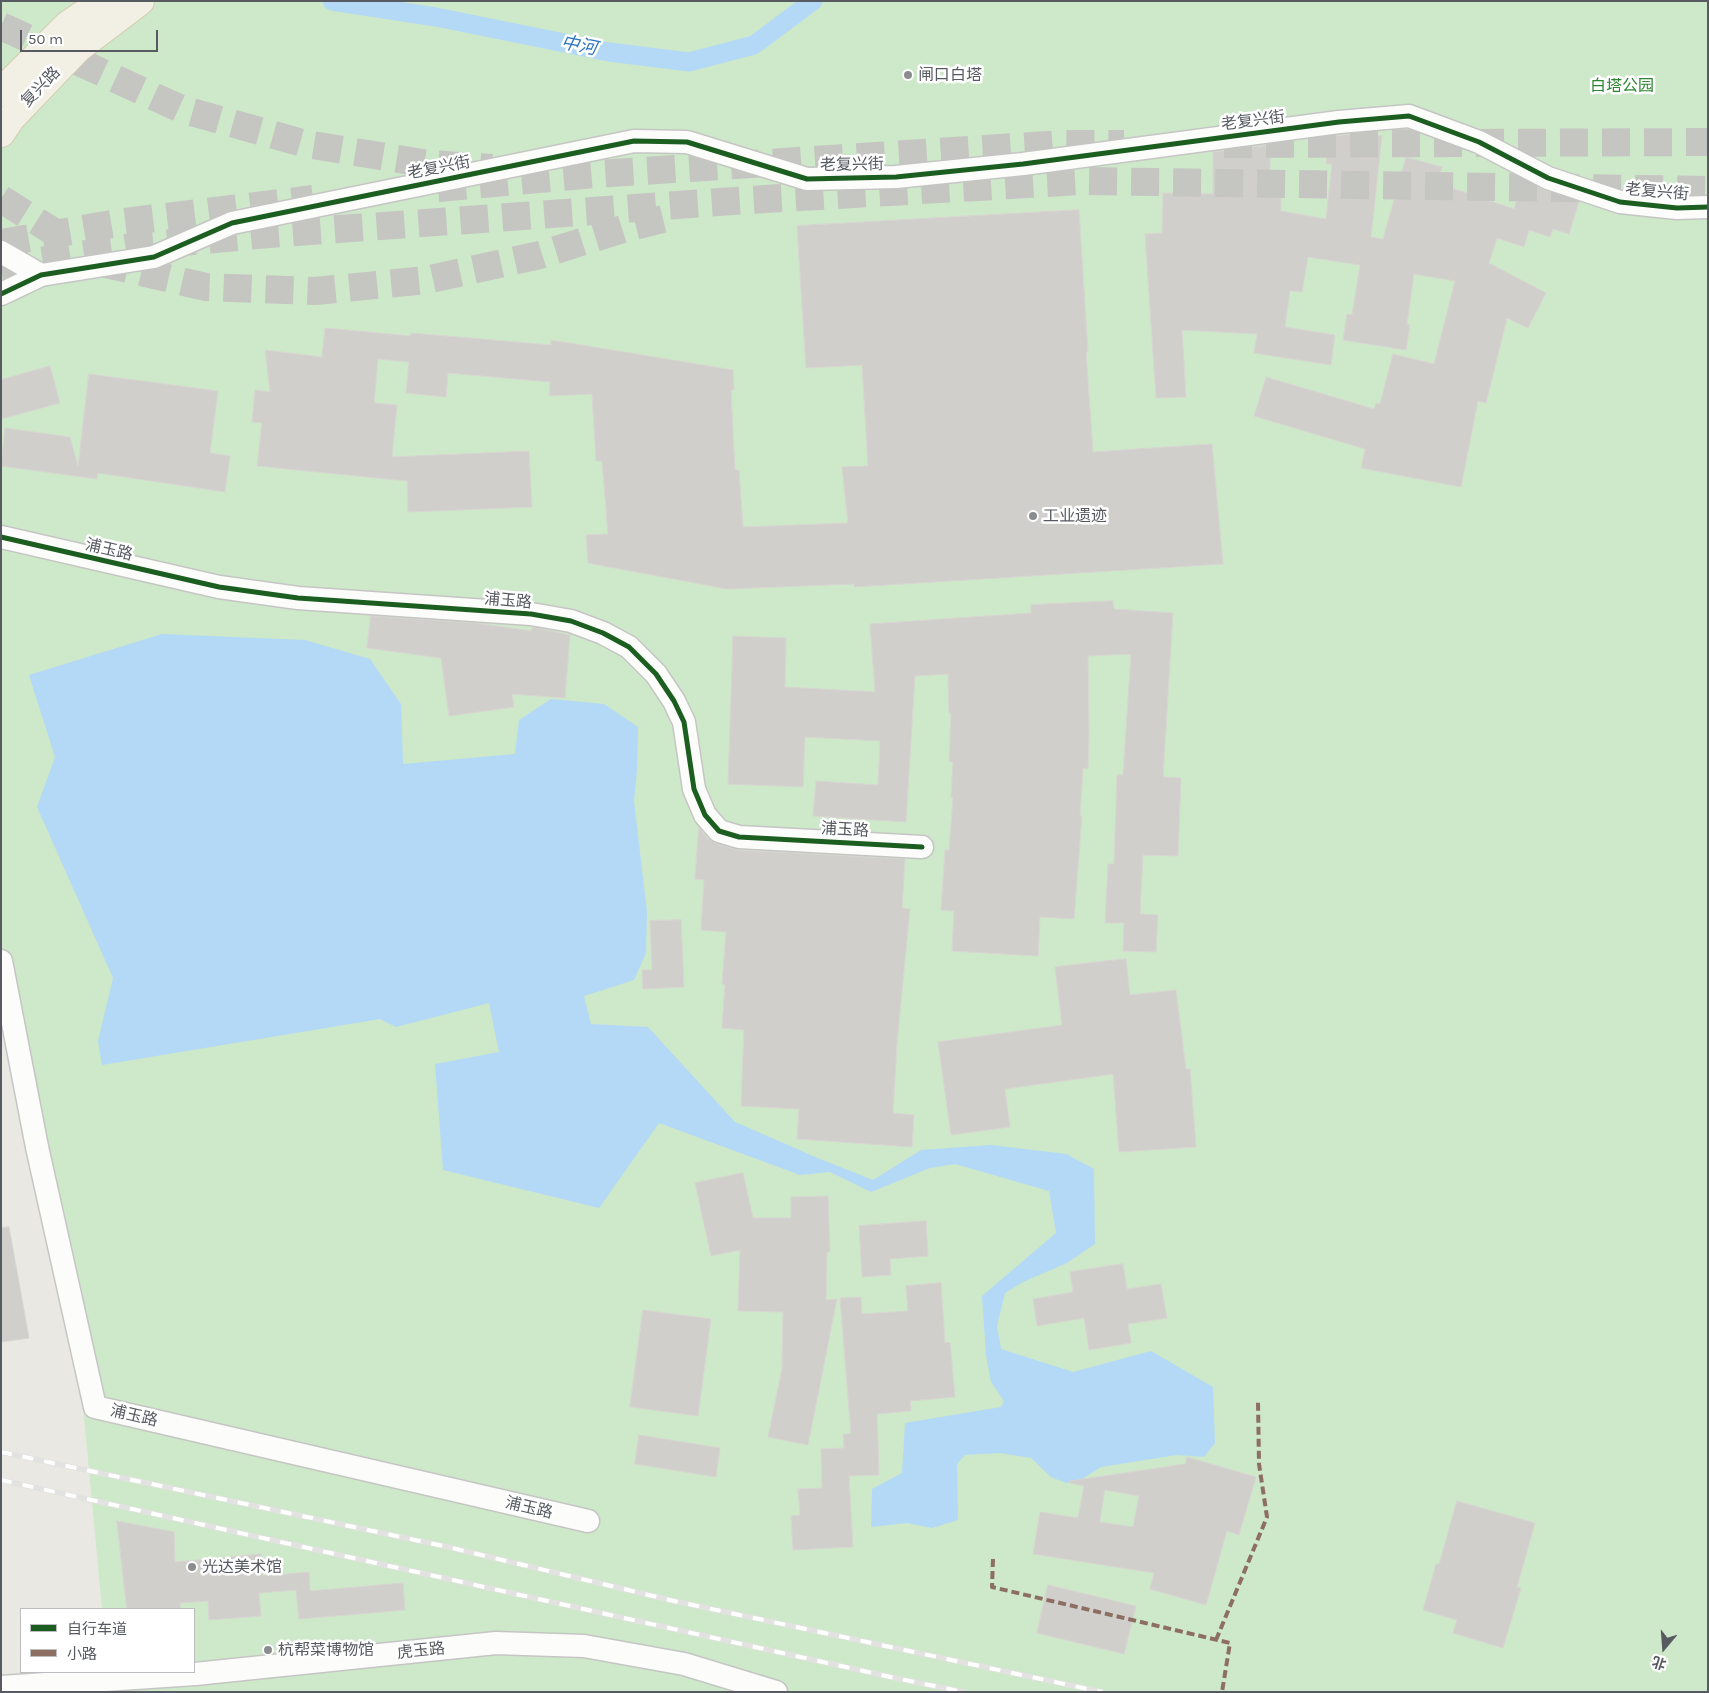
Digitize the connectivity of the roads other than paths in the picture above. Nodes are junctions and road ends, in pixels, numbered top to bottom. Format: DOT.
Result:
graph roads {
  1 [pos="103,1"];
  2 [pos="140,1"];
  3 [pos="76,34"];
  4 [pos="1,92"];
  5 [pos="1,133"];
  6 [pos="1708,207"];
  7 [pos="1,252"];
  8 [pos="41,275"];
  9 [pos="1,294"];
  10 [pos="1,537"];
  11 [pos="922,847"];
  12 [pos="1,961"];
  13 [pos="588,1521"];
  14 [pos="199,1683"];
  15 [pos="1,1687"];
  16 [pos="776,1692"];
  1 -- 3 [label="main road, 复兴路"];
  2 -- 3 [label="main road"];
  3 -- 4 [label="main road, 复兴路"];
  3 -- 5 [label="main road, 复兴路"];
  6 -- 8 [label="street, 老复兴街"];
  7 -- 8 [label="street"];
  8 -- 9 [label="street, 老复兴街"];
  10 -- 11 [label="street, 浦玉路"];
  12 -- 13 [label="street, 浦玉路"];
  14 -- 15 [label="street, 虎玉路"];
  14 -- 16 [label="street, 虎玉路"];
}
